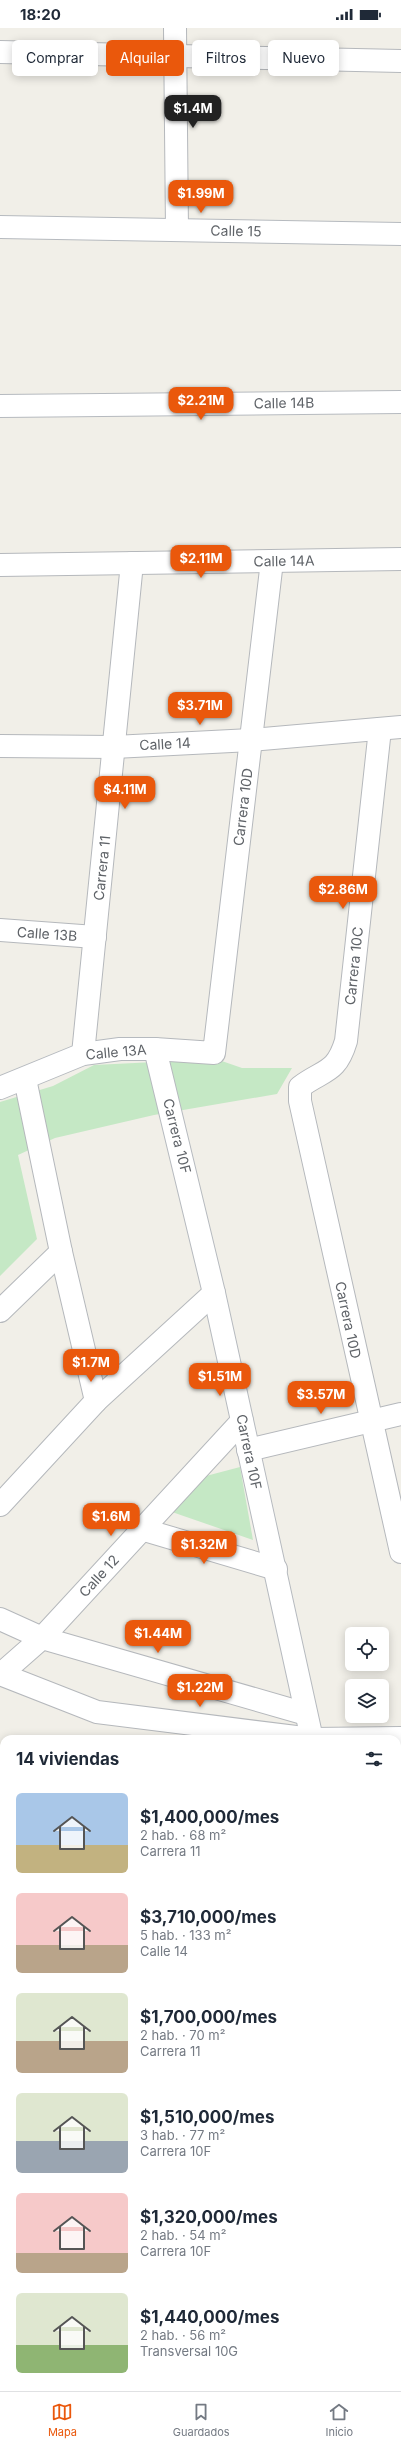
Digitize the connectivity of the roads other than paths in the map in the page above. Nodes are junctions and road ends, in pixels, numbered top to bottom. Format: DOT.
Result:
graph roads {
  1 [pos="175,28"];
  2 [pos="175,40"];
  3 [pos="0,52"];
  4 [pos="106,54"];
  5 [pos="184,56"];
  6 [pos="401,61"];
  7 [pos="175,76"];
  8 [pos="0,227"];
  9 [pos="178,230"];
  10 [pos="401,234"];
  11 [pos="401,402"];
  12 [pos="0,406"];
  13 [pos="401,559"];
  14 [pos="272,561"];
  15 [pos="132,563"];
  16 [pos="0,565"];
  17 [pos="390,728"];
  18 [pos="251,740"];
  19 [pos="0,746"];
  20 [pos="114,747"];
  21 [pos="0,930"];
  22 [pos="95,938"];
  23 [pos="155,1049"];
  24 [pos="214,1053"];
  25 [pos="83,1054"];
  26 [pos="25,1079"];
  27 [pos="300,1087"];
  28 [pos="0,1088"];
  29 [pos="61,1252"];
  30 [pos="214,1293"];
  31 [pos="0,1311"];
  32 [pos="96,1401"];
  33 [pos="401,1414"];
  34 [pos="242,1421"];
  35 [pos="371,1421"];
  36 [pos="248,1450"];
  37 [pos="0,1505"];
  38 [pos="141,1529"];
  39 [pos="401,1552"];
  40 [pos="276,1569"];
  41 [pos="0,1619"];
  42 [pos="42,1638"];
  43 [pos="0,1674"];
  44 [pos="306,1714"];
  45 [pos="280,1735"];
  46 [pos="311,1735"];
  1 -- 2 [label="street"];
  3 -- 4 [label="street"];
  5 -- 6 [label="street"];
  7 -- 9 [label="street"];
  8 -- 9 [label="street, Calle 15"];
  9 -- 10 [label="street, Calle 15"];
  11 -- 12 [label="street, Calle 14B"];
  13 -- 14 [label="street, Calle 14A"];
  14 -- 15 [label="street, Calle 14A"];
  14 -- 18 [label="street, Carrera 10D"];
  15 -- 16 [label="street, Calle 14A"];
  15 -- 20 [label="street, Carrera 11"];
  17 -- 18 [label="street, Calle 14"];
  17 -- 27 [label="street, Carrera 10C"];
  18 -- 20 [label="street, Calle 14"];
  18 -- 24 [label="street, Carrera 10D"];
  19 -- 20 [label="street, Calle 14"];
  20 -- 22 [label="street, Carrera 11"];
  21 -- 22 [label="street, Calle 13B"];
  22 -- 25 [label="street, Carrera 11"];
  23 -- 24 [label="street, Calle 13A"];
  23 -- 25 [label="street, Calle 13A"];
  23 -- 30 [label="street, Carrera 10F"];
  25 -- 26 [label="street, Calle 13A"];
  26 -- 28 [label="street, Calle 13A"];
  26 -- 29 [label="street"];
  27 -- 35 [label="street, Carrera 10D"];
  29 -- 31 [label="street"];
  29 -- 32 [label="street"];
  30 -- 32 [label="street"];
  30 -- 34 [label="street, Carrera 10F"];
  32 -- 37 [label="street"];
  33 -- 35 [label="street"];
  34 -- 36 [label="street, Carrera 10F"];
  34 -- 38 [label="street, Calle 12"];
  35 -- 36 [label="street"];
  35 -- 39 [label="street, Carrera 10D"];
  36 -- 40 [label="street, Carrera 10F"];
  38 -- 40 [label="street"];
  38 -- 42 [label="street, Calle 12"];
  40 -- 44 [label="street, Carrera 10F"];
  41 -- 42 [label="street"];
  42 -- 43 [label="street, Calle 12"];
  42 -- 44 [label="street"];
  43 -- 45 [label="street"];
  44 -- 46 [label="street, Carrera 10F"];
}
